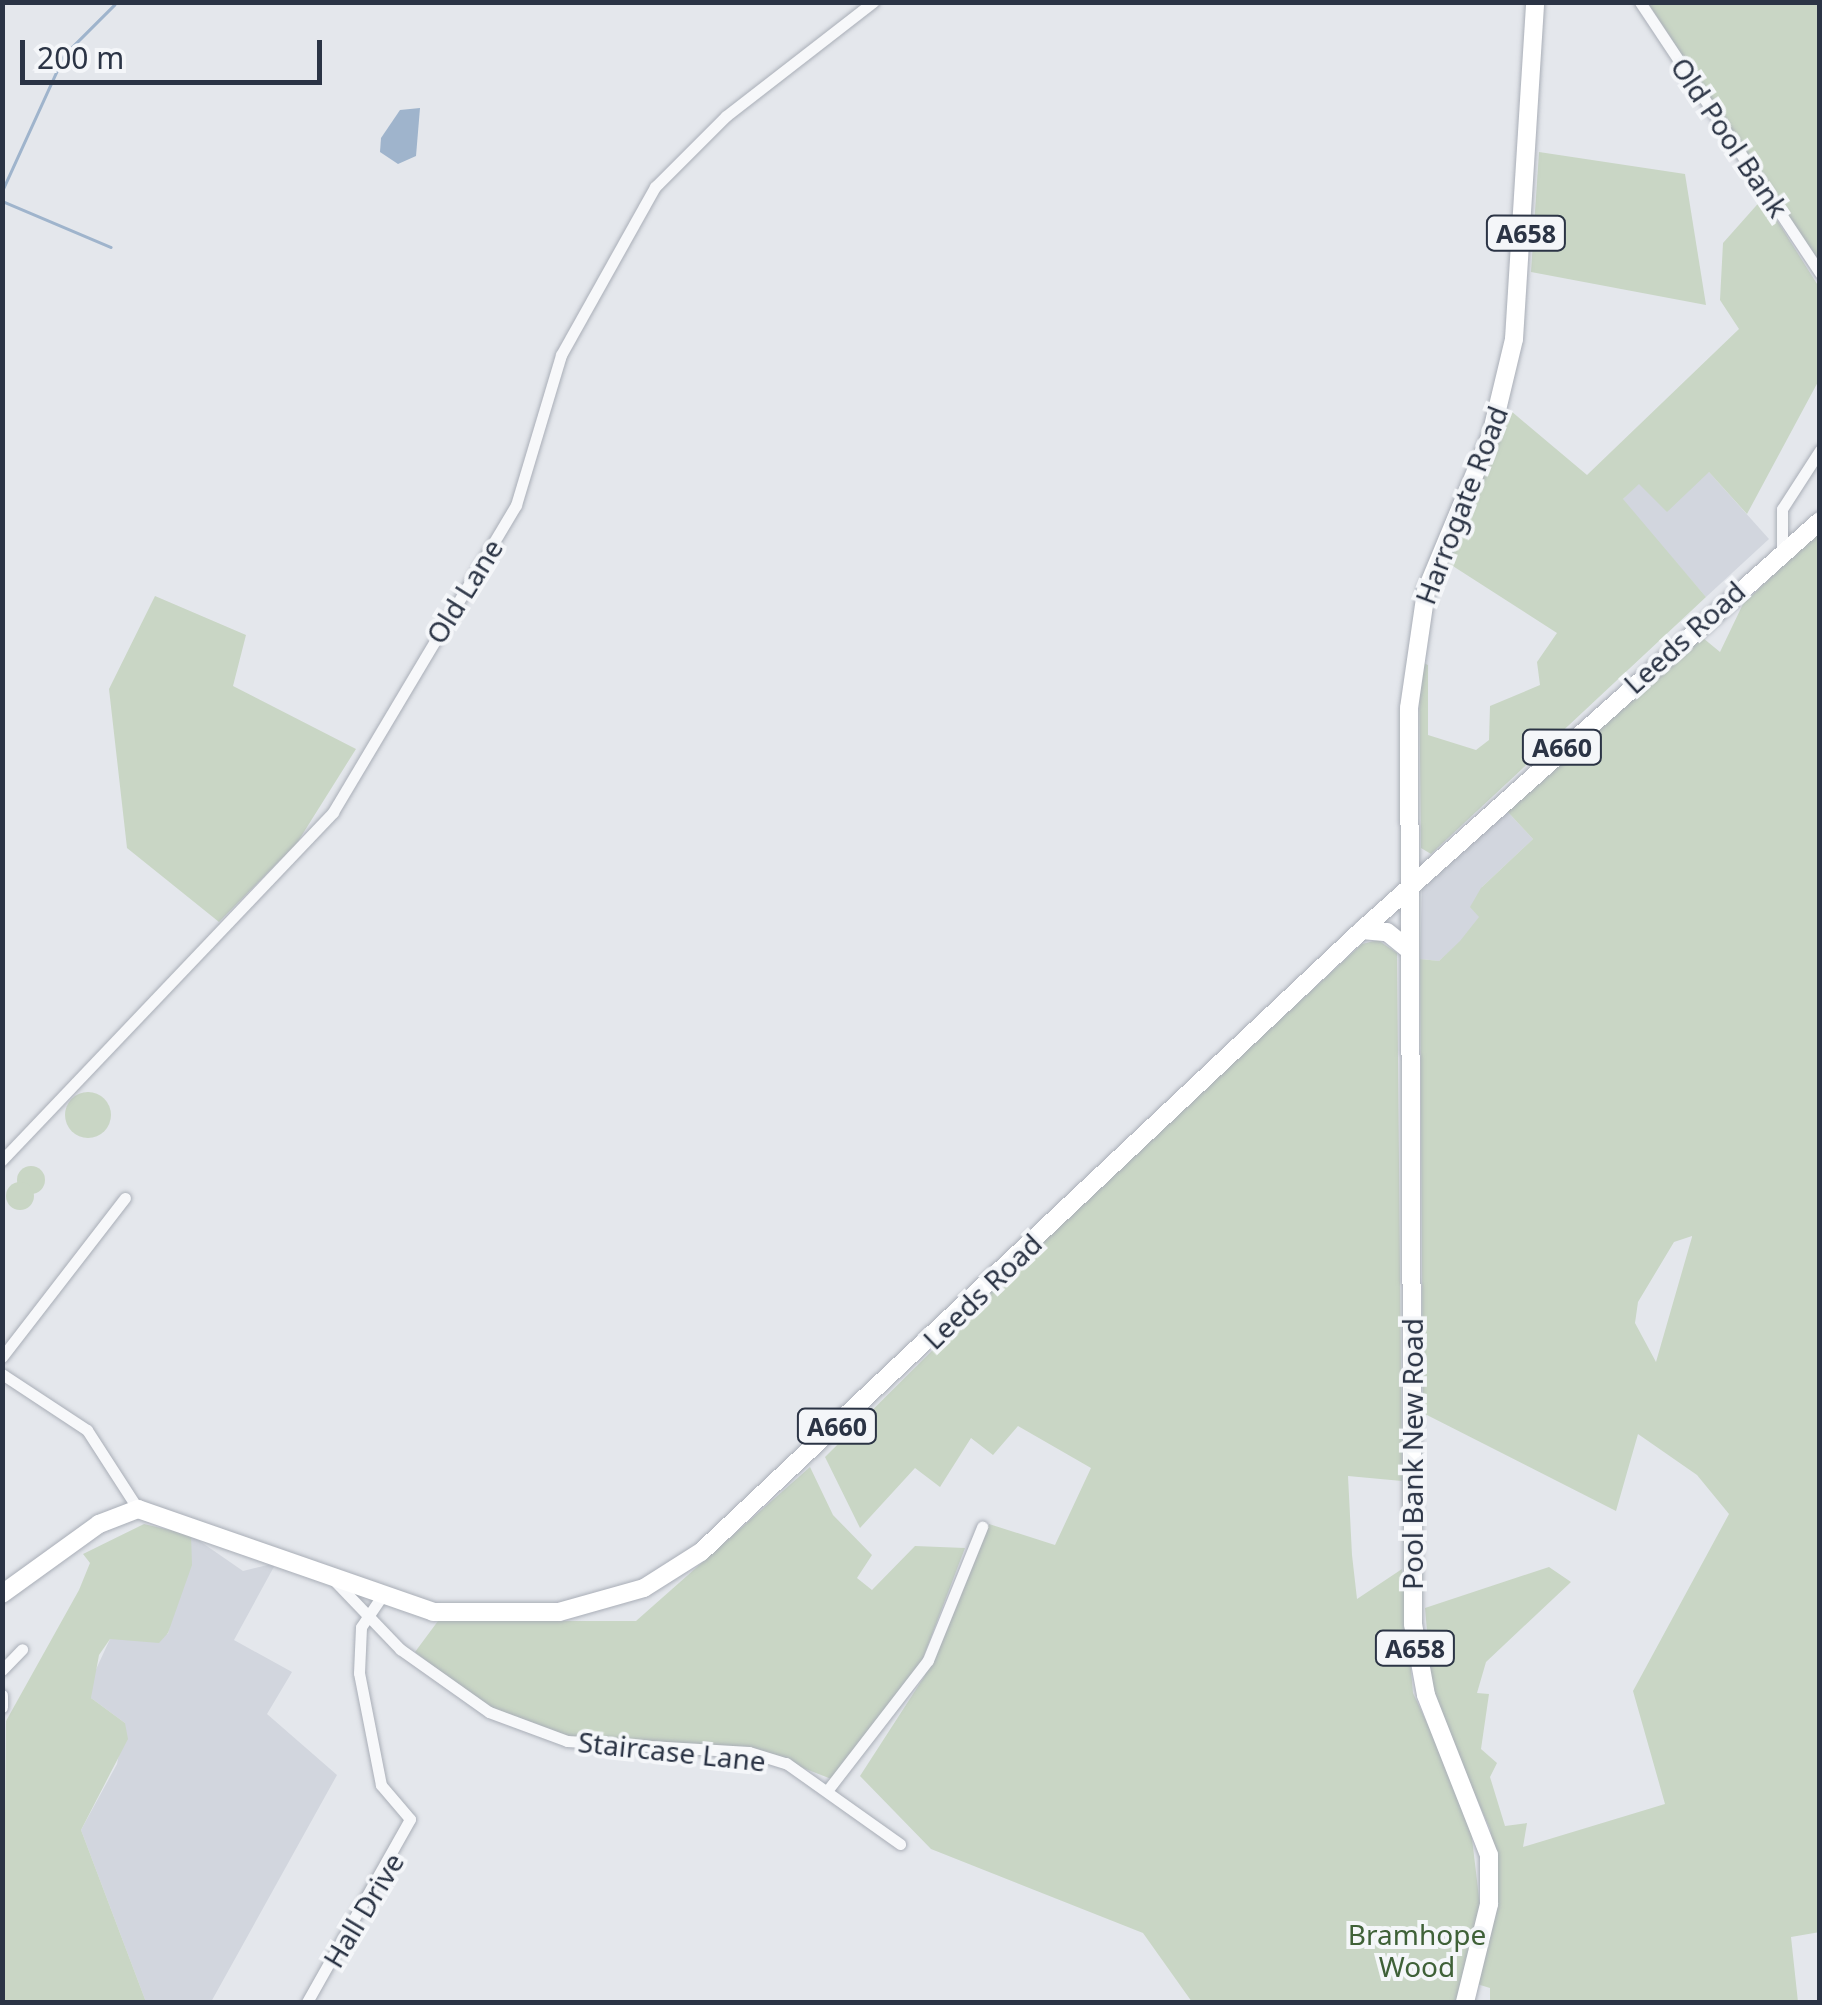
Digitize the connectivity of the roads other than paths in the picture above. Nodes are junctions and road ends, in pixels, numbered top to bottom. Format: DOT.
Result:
graph roads {
  1 [pos="873,2"];
  2 [pos="1535,2"];
  3 [pos="1640,2"];
  4 [pos="1820,273"];
  5 [pos="1820,450"];
  6 [pos="1820,521"];
  7 [pos="1782,548"];
  8 [pos="1408,888"];
  9 [pos="1362,930"];
  10 [pos="1408,949"];
  11 [pos="2,1160"];
  12 [pos="125,1198"];
  13 [pos="2,1357"];
  14 [pos="2,1374"];
  15 [pos="138,1510"];
  16 [pos="982,1527"];
  17 [pos="330,1575"];
  18 [pos="2,1594"];
  19 [pos="383,1594"];
  20 [pos="366,1616"];
  21 [pos="22,1648"];
  22 [pos="2,1670"];
  23 [pos="2,1696"];
  24 [pos="2,1707"];
  25 [pos="830,1786"];
  26 [pos="900,1844"];
  27 [pos="307,2002"];
  28 [pos="1465,2002"];
  1 -- 11 [label="street, Old Lane"];
  2 -- 8 [label="highway, Harrogate Road / A658"];
  3 -- 4 [label="street, Old Pool Bank"];
  5 -- 7 [label="street"];
  6 -- 7 [label="highway, Leeds Road / A660"];
  7 -- 8 [label="highway, Leeds Road / A660"];
  8 -- 9 [label="highway, Leeds Road / A660"];
  8 -- 10 [label="highway, Pool Bank New Road / A658"];
  9 -- 10 [label="highway"];
  9 -- 19 [label="highway, Leeds Road / A660"];
  10 -- 28 [label="highway, Pool Bank New Road / A658"];
  12 -- 13 [label="street"];
  14 -- 15 [label="street"];
  15 -- 17 [label="highway, Leeds Road / A660"];
  15 -- 18 [label="highway"];
  16 -- 25 [label="street"];
  17 -- 19 [label="highway, Leeds Road / A660"];
  17 -- 20 [label="street, Staircase Lane"];
  19 -- 20 [label="street"];
  20 -- 25 [label="street, Staircase Lane"];
  20 -- 27 [label="street, Hall Drive"];
  21 -- 22 [label="street"];
  23 -- 24 [label="street"];
  25 -- 26 [label="street, Staircase Lane"];
}
